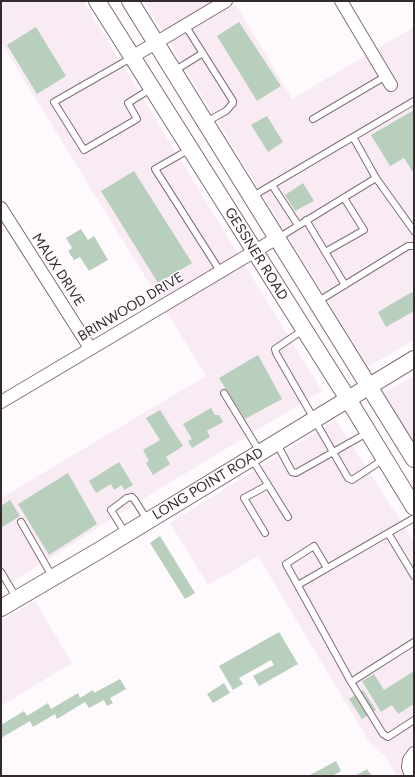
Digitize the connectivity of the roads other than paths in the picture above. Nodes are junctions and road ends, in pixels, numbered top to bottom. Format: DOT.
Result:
graph roads {
  1 [pos="97,1"];
  2 [pos="130,1"];
  3 [pos="226,1"];
  4 [pos="341,1"];
  5 [pos="185,25"];
  6 [pos="157,42"];
  7 [pos="203,53"];
  8 [pos="132,57"];
  9 [pos="174,71"];
  10 [pos="388,80"];
  11 [pos="152,88"];
  12 [pos="414,100"];
  13 [pos="312,119"];
  14 [pos="206,122"];
  15 [pos="353,137"];
  16 [pos="190,149"];
  17 [pos="376,178"];
  18 [pos="272,185"];
  19 [pos="251,197"];
  20 [pos="344,198"];
  21 [pos="2,210"];
  22 [pos="306,220"];
  23 [pos="298,225"];
  24 [pos="414,231"];
  25 [pos="277,238"];
  26 [pos="414,246"];
  27 [pos="254,252"];
  28 [pos="325,252"];
  29 [pos="220,271"];
  30 [pos="345,285"];
  31 [pos="317,302"];
  32 [pos="303,330"];
  33 [pos="90,348"];
  34 [pos="414,359"];
  35 [pos="369,386"];
  36 [pos="224,393"];
  37 [pos="348,399"];
  38 [pos="1,402"];
  39 [pos="314,420"];
  40 [pos="368,433"];
  41 [pos="276,443"];
  42 [pos="333,452"];
  43 [pos="256,455"];
  44 [pos="384,459"];
  45 [pos="414,459"];
  46 [pos="268,485"];
  47 [pos="414,508"];
  48 [pos="288,517"];
  49 [pos="414,518"];
  50 [pos="148,521"];
  51 [pos="21,522"];
  52 [pos="265,533"];
  53 [pos="388,533"];
  54 [pos="126,534"];
  55 [pos="327,568"];
  56 [pos="1,572"];
  57 [pos="414,576"];
  58 [pos="53,578"];
  59 [pos="298,585"];
  60 [pos="17,599"];
  61 [pos="1,608"];
  62 [pos="414,642"];
  63 [pos="351,682"];
  64 [pos="414,720"];
  65 [pos="414,753"];
  66 [pos="411,776"];
  1 -- 8 [label="main road, GESSNER ROAD"];
  2 -- 6 [label="main road, GESSNER ROAD"];
  3 -- 5 [label="street"];
  4 -- 10 [label="street"];
  5 -- 6 [label="street"];
  5 -- 7 [label="lane"];
  6 -- 8 [label="street"];
  6 -- 9 [label="main road, GESSNER ROAD"];
  7 -- 9 [label="lane"];
  7 -- 14 [label="lane"];
  8 -- 11 [label="main road, GESSNER ROAD"];
  8 -- 11 [label="lane"];
  9 -- 14 [label="main road, GESSNER ROAD"];
  10 -- 13 [label="lane"];
  11 -- 16 [label="main road, GESSNER ROAD"];
  12 -- 15 [label="lane"];
  14 -- 19 [label="main road, GESSNER ROAD"];
  15 -- 17 [label="lane"];
  15 -- 18 [label="lane"];
  16 -- 27 [label="main road, GESSNER ROAD"];
  16 -- 29 [label="lane"];
  17 -- 20 [label="lane"];
  17 -- 24 [label="lane"];
  18 -- 19 [label="lane"];
  18 -- 23 [label="lane"];
  19 -- 25 [label="main road, GESSNER ROAD"];
  20 -- 22 [label="lane"];
  20 -- 28 [label="lane"];
  21 -- 33 [label="street, MAUX DRIVE"];
  22 -- 23 [label="lane"];
  22 -- 28 [label="lane"];
  23 -- 25 [label="lane"];
  25 -- 27 [label="street, BRINWOOD DRIVE"];
  25 -- 31 [label="main road, GESSNER ROAD"];
  26 -- 30 [label="lane"];
  27 -- 29 [label="street, BRINWOOD DRIVE"];
  27 -- 32 [label="main road, GESSNER ROAD"];
  28 -- 30 [label="lane"];
  29 -- 33 [label="street, BRINWOOD DRIVE"];
  30 -- 31 [label="lane"];
  31 -- 35 [label="main road, GESSNER ROAD"];
  32 -- 37 [label="main road, GESSNER ROAD"];
  32 -- 39 [label="lane"];
  33 -- 38 [label="street, BRINWOOD DRIVE"];
  34 -- 35 [label="main road, LONG POINT ROAD"];
  35 -- 37 [label="main road, LONG POINT ROAD"];
  35 -- 45 [label="main road, GESSNER ROAD"];
  36 -- 43 [label="lane"];
  37 -- 39 [label="main road, LONG POINT ROAD"];
  37 -- 40 [label="main road, GESSNER ROAD"];
  39 -- 41 [label="main road, LONG POINT ROAD"];
  39 -- 42 [label="lane"];
  40 -- 42 [label="lane"];
  40 -- 44 [label="main road, GESSNER ROAD"];
  41 -- 42 [label="lane"];
  41 -- 43 [label="main road, LONG POINT ROAD"];
  42 -- 44 [label="lane"];
  43 -- 46 [label="lane"];
  43 -- 50 [label="main road, LONG POINT ROAD"];
  44 -- 47 [label="main road, GESSNER ROAD"];
  46 -- 48 [label="lane"];
  46 -- 52 [label="lane"];
  49 -- 53 [label="lane"];
  50 -- 54 [label="main road, LONG POINT ROAD"];
  50 -- 54 [label="lane"];
  51 -- 58 [label="lane"];
  53 -- 55 [label="lane"];
  53 -- 57 [label="lane"];
  54 -- 58 [label="main road, LONG POINT ROAD"];
  55 -- 59 [label="lane"];
  55 -- 59 [label="lane"];
  56 -- 60 [label="lane"];
  58 -- 60 [label="main road, LONG POINT ROAD"];
  59 -- 63 [label="lane"];
  60 -- 61 [label="main road, LONG POINT ROAD"];
  62 -- 63 [label="lane"];
  63 -- 64 [label="lane"];
  65 -- 66 [label="street"];
}
